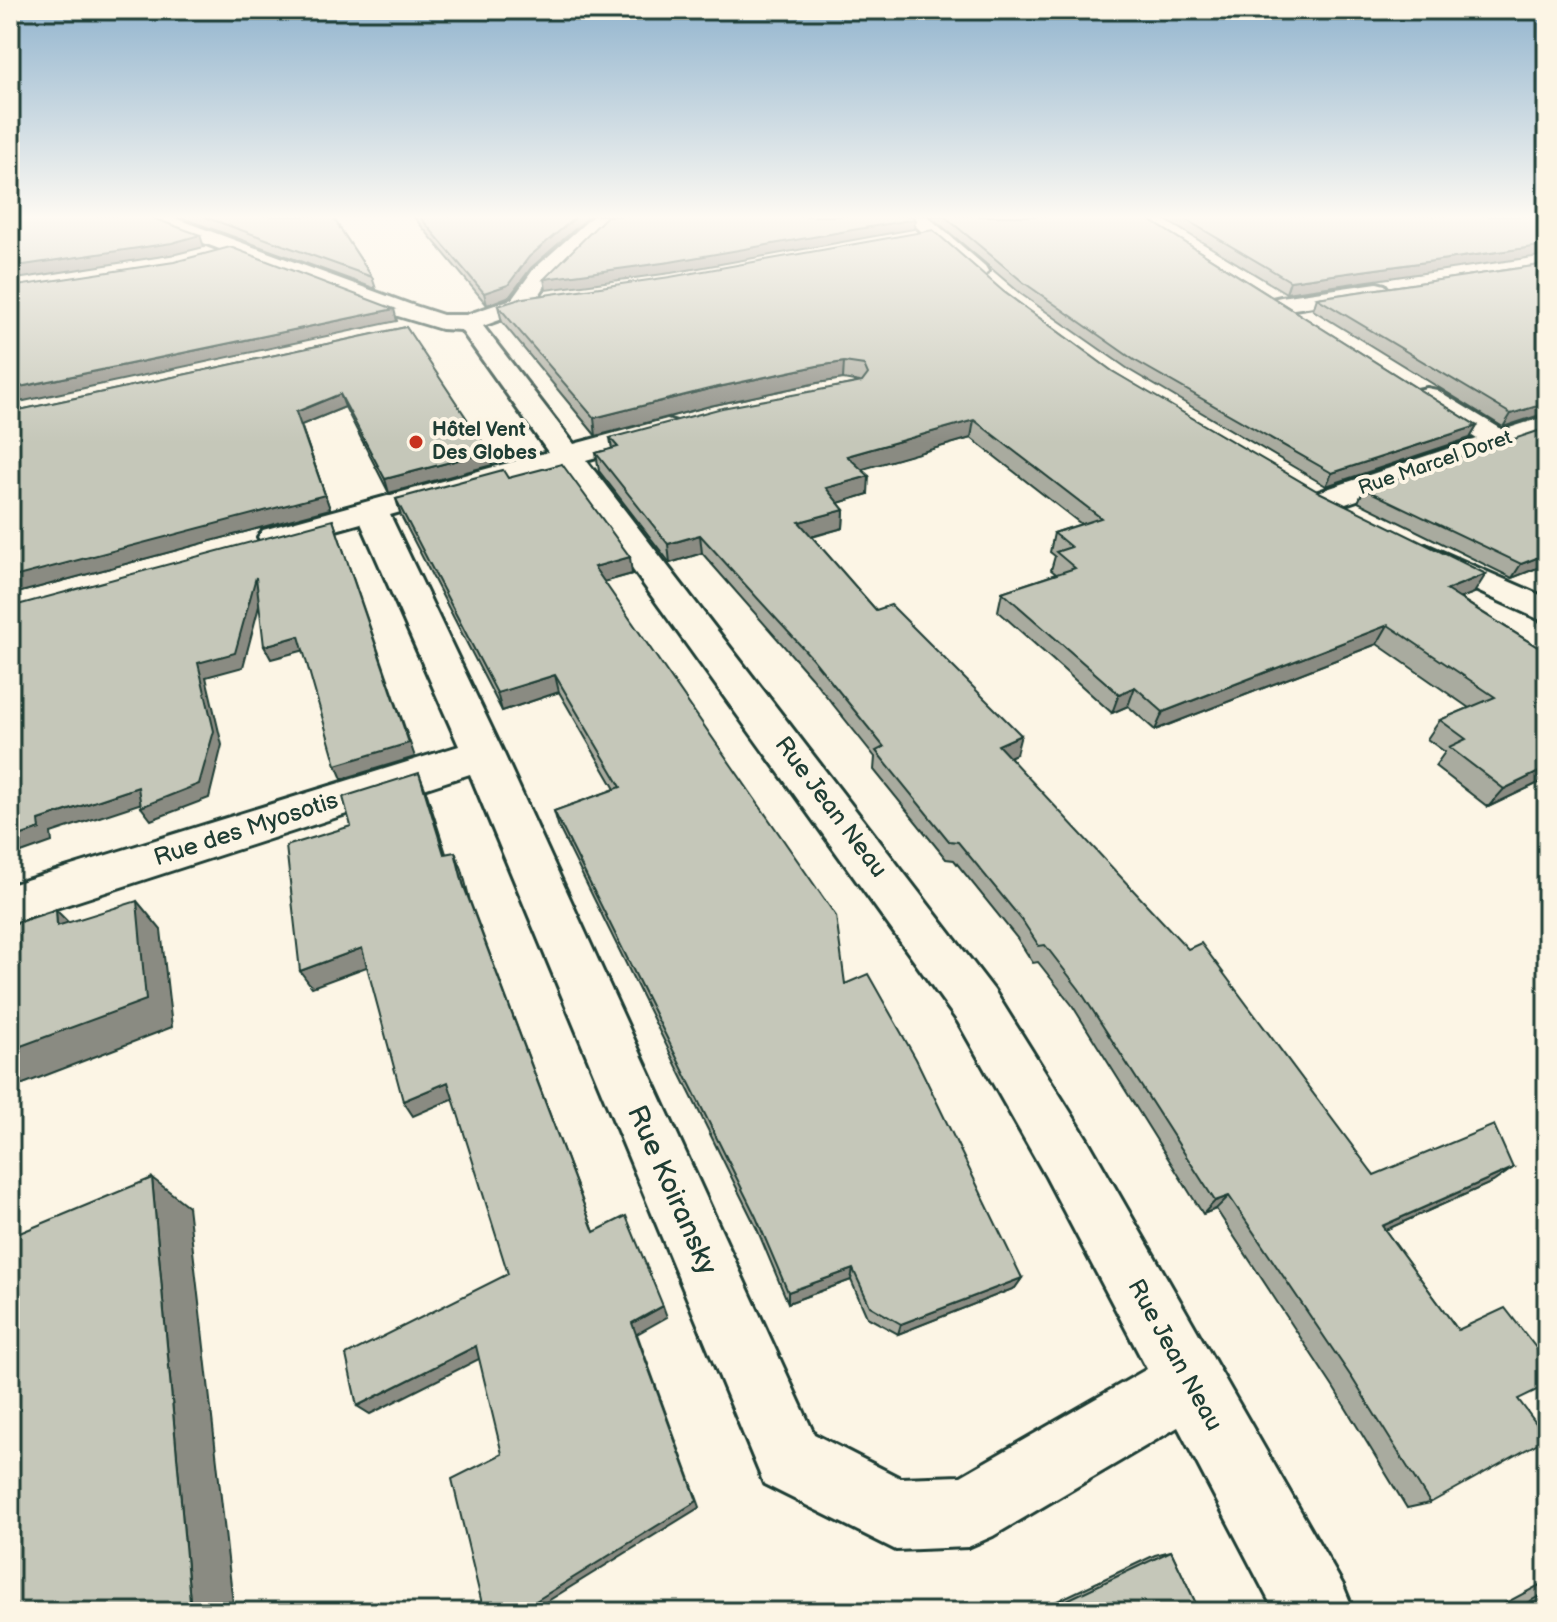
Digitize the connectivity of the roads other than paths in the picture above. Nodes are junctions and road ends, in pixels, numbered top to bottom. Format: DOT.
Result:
graph roads {
  1 [pos="365,292"];
  2 [pos="529,292"];
  3 [pos="1261,292"];
  4 [pos="1362,292"];
  5 [pos="551,299"];
  6 [pos="521,304"];
  7 [pos="1281,304"];
  8 [pos="1307,321"];
  9 [pos="454,322"];
  10 [pos="396,334"];
  11 [pos="1410,385"];
  12 [pos="696,420"];
  13 [pos="1547,425"];
  14 [pos="1500,441"];
  15 [pos="568,457"];
  16 [pos="1296,484"];
  17 [pos="1323,501"];
  18 [pos="372,511"];
  19 [pos="1362,521"];
  20 [pos="1401,542"];
  21 [pos="251,543"];
  22 [pos="1547,612"];
  23 [pos="483,754"];
  24 [pos="10,904"];
  25 [pos="1190,1382"];
  26 [pos="1316,1612"];
  1 -- 9 [label="street"];
  2 -- 6 [label="street"];
  3 -- 7 [label="street"];
  4 -- 7 [label="street"];
  5 -- 6 [label="street"];
  6 -- 9 [label="street"];
  7 -- 8 [label="street"];
  9 -- 10 [label="street"];
  9 -- 15 [label="street, Rue Jean Neau"];
  11 -- 14 [label="street"];
  12 -- 15 [label="street"];
  13 -- 14 [label="street, Rue Marcel Doret"];
  14 -- 17 [label="street, Rue Marcel Doret"];
  15 -- 18 [label="street"];
  15 -- 25 [label="street, Rue Jean Neau"];
  16 -- 17 [label="street"];
  17 -- 19 [label="street"];
  18 -- 21 [label="street"];
  18 -- 23 [label="street, Rue Koiransky"];
  20 -- 22 [label="street"];
  23 -- 24 [label="street, Rue des Myosotis"];
  23 -- 25 [label="street, Rue Koiransky"];
  25 -- 26 [label="street, Rue Jean Neau"];
}
